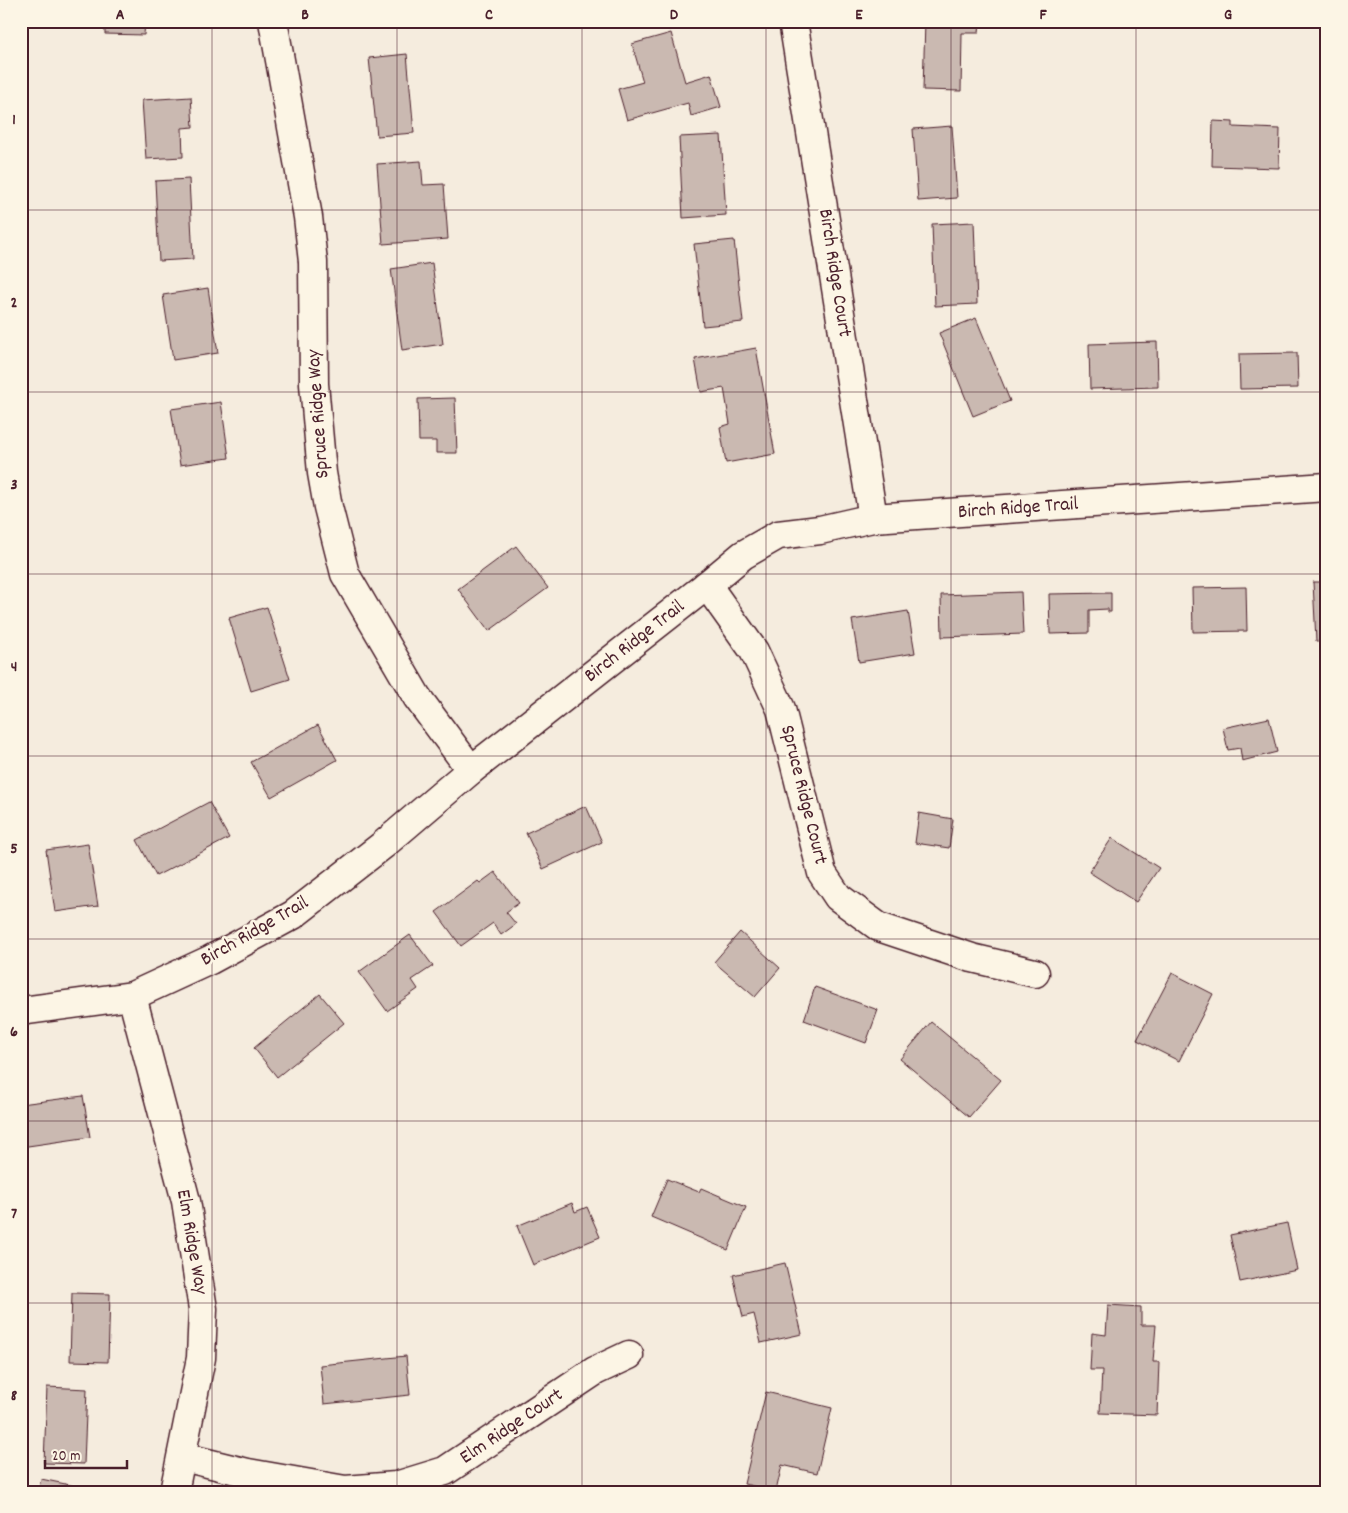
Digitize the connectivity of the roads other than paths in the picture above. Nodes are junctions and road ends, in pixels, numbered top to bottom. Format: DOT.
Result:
graph roads {
  1 [pos="272,21"];
  2 [pos="794,27"];
  3 [pos="1327,488"];
  4 [pos="873,518"];
  5 [pos="707,585"];
  6 [pos="471,770"];
  7 [pos="1035,973"];
  8 [pos="132,996"];
  9 [pos="23,1003"];
  10 [pos="630,1355"];
  11 [pos="183,1457"];
  12 [pos="174,1492"];
  1 -- 6 [label="street, Spruce Ridge Way"];
  2 -- 4 [label="street, Birch Ridge Court"];
  3 -- 4 [label="street, Birch Ridge Trail"];
  4 -- 5 [label="street, Birch Ridge Trail"];
  5 -- 6 [label="street, Birch Ridge Trail"];
  5 -- 7 [label="street, Spruce Ridge Court"];
  6 -- 8 [label="street, Birch Ridge Trail"];
  8 -- 9 [label="street, Birch Ridge Trail"];
  8 -- 11 [label="street, Elm Ridge Way"];
  10 -- 11 [label="street, Elm Ridge Court"];
  11 -- 12 [label="street, Elm Ridge Way"];
}
